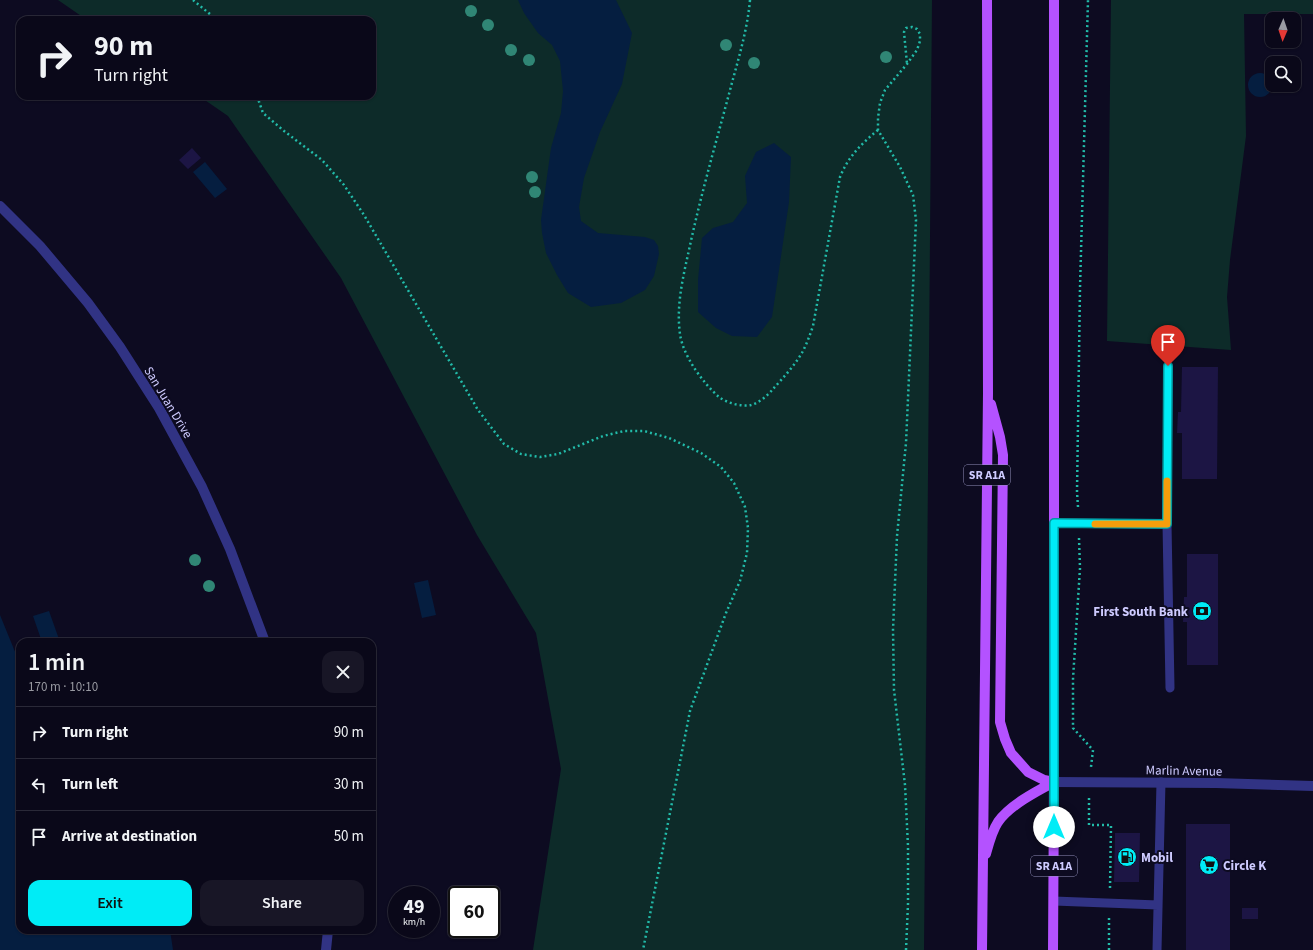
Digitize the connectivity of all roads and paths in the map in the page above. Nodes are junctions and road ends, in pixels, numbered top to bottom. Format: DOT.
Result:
graph roads {
  1 [pos="193,0"];
  2 [pos="750,0"];
  3 [pos="987,0"];
  4 [pos="1054,0"];
  5 [pos="1088,0"];
  6 [pos="213,16"];
  7 [pos="907,64"];
  8 [pos="258,100"];
  9 [pos="878,130"];
  10 [pos="0,206"];
  11 [pos="1168,366"];
  12 [pos="988,393"];
  13 [pos="1054,523"];
  14 [pos="1078,524"];
  15 [pos="1167,524"];
  16 [pos="263,638"];
  17 [pos="1170,688"];
  18 [pos="1089,781"];
  19 [pos="1054,782"];
  20 [pos="1161,782"];
  21 [pos="1313,786"];
  22 [pos="983,865"];
  23 [pos="1054,901"];
  24 [pos="1109,903"];
  25 [pos="1158,905"];
  26 [pos="328,934"];
  27 [pos="326,950"];
  28 [pos="643,950"];
  29 [pos="906,950"];
  30 [pos="982,950"];
  31 [pos="1053,950"];
  32 [pos="1109,950"];
  33 [pos="1158,950"];
  1 -- 6 [label="path"];
  2 -- 9 [label="path"];
  3 -- 12 [label="main road, SR A1A"];
  4 -- 13 [label="main road, SR A1A"];
  5 -- 14 [label="path"];
  7 -- 7 [label="path"];
  7 -- 9 [label="path"];
  8 -- 28 [label="path"];
  9 -- 29 [label="path"];
  10 -- 16 [label="street, San Juan Drive"];
  11 -- 15 [label="lane"];
  12 -- 19 [label="main road"];
  12 -- 22 [label="main road, SR A1A"];
  13 -- 14 [label="lane"];
  13 -- 19 [label="main road, SR A1A"];
  14 -- 15 [label="lane"];
  14 -- 18 [label="path"];
  15 -- 17 [label="lane"];
  18 -- 19 [label="street, Marlin Avenue"];
  18 -- 20 [label="street, Marlin Avenue"];
  18 -- 24 [label="path"];
  19 -- 22 [label="main road"];
  19 -- 23 [label="main road, SR A1A"];
  20 -- 21 [label="street, Marlin Avenue"];
  20 -- 25 [label="lane"];
  22 -- 30 [label="main road, SR A1A"];
  23 -- 24 [label="lane"];
  23 -- 31 [label="main road, SR A1A"];
  24 -- 25 [label="lane"];
  24 -- 32 [label="path"];
  25 -- 33 [label="lane"];
  26 -- 27 [label="street"];
}
